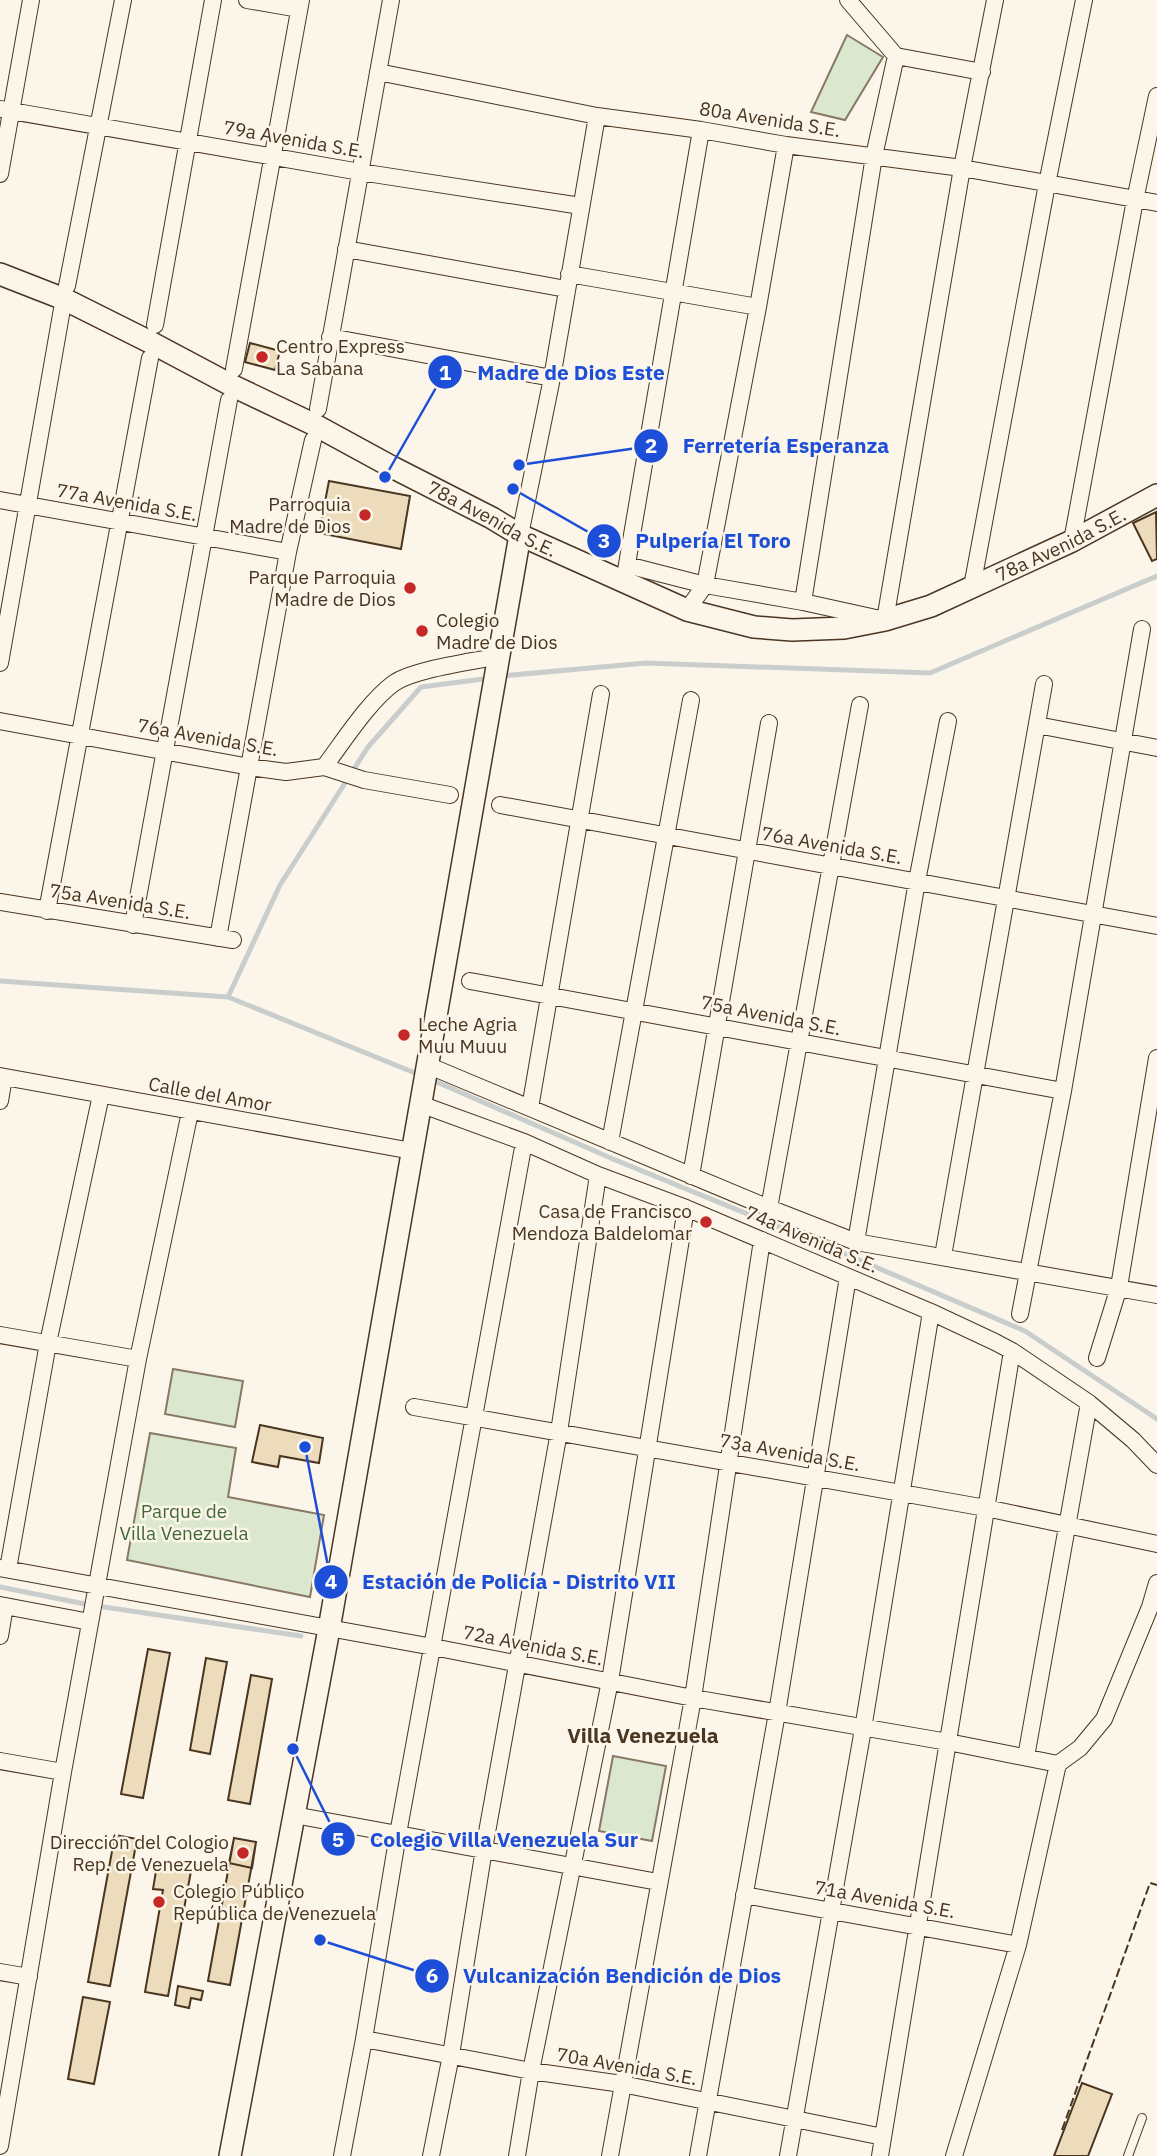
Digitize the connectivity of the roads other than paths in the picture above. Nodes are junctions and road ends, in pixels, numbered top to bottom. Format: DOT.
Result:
graph roads {
  1 [pos="31,0"];
  2 [pos="123,0"];
  3 [pos="213,0"];
  4 [pos="247,0"];
  5 [pos="391,0"];
  6 [pos="848,0"];
  7 [pos="995,0"];
  8 [pos="1084,0"];
  9 [pos="300,5"];
  10 [pos="896,56"];
  11 [pos="378,72"];
  12 [pos="982,72"];
  13 [pos="1157,96"];
  14 [pos="6,110"];
  15 [pos="597,116"];
  16 [pos="99,126"];
  17 [pos="701,130"];
  18 [pos="186,141"];
  19 [pos="786,145"];
  20 [pos="272,156"];
  21 [pos="874,156"];
  22 [pos="962,168"];
  23 [pos="360,172"];
  24 [pos="0,174"];
  25 [pos="1047,184"];
  26 [pos="1135,200"];
  27 [pos="1157,203"];
  28 [pos="581,206"];
  29 [pos="346,249"];
  30 [pos="0,274"];
  31 [pos="567,282"];
  32 [pos="66,286"];
  33 [pos="673,292"];
  34 [pos="758,307"];
  35 [pos="62,309"];
  36 [pos="155,325"];
  37 [pos="330,337"];
  38 [pos="150,358"];
  39 [pos="234,369"];
  40 [pos="552,378"];
  41 [pos="229,400"];
  42 [pos="318,409"];
  43 [pos="313,440"];
  44 [pos="1157,495"];
  45 [pos="0,500"];
  46 [pos="27,505"];
  47 [pos="120,522"];
  48 [pos="520,535"];
  49 [pos="204,537"];
  50 [pos="1072,541"];
  51 [pos="288,552"];
  52 [pos="625,573"];
  53 [pos="705,585"];
  54 [pos="972,587"];
  55 [pos="803,602"];
  56 [pos="687,610"];
  57 [pos="885,620"];
  58 [pos="1142,629"];
  59 [pos="0,663"];
  60 [pos="496,672"];
  61 [pos="1044,684"];
  62 [pos="601,694"];
  63 [pos="691,700"];
  64 [pos="860,705"];
  65 [pos="0,721"];
  66 [pos="947,721"];
  67 [pos="769,723"];
  68 [pos="1037,724"];
  69 [pos="80,735"];
  70 [pos="1123,741"];
  71 [pos="1157,748"];
  72 [pos="165,751"];
  73 [pos="250,767"];
  74 [pos="324,767"];
  75 [pos="450,795"];
  76 [pos="500,805"];
  77 [pos="579,820"];
  78 [pos="666,835"];
  79 [pos="747,850"];
  80 [pos="831,866"];
  81 [pos="918,881"];
  82 [pos="1006,898"];
  83 [pos="0,902"];
  84 [pos="47,911"];
  85 [pos="1094,914"];
  86 [pos="133,925"];
  87 [pos="1157,926"];
  88 [pos="470,981"];
  89 [pos="549,995"];
  90 [pos="635,1011"];
  91 [pos="717,1026"];
  92 [pos="799,1043"];
  93 [pos="888,1058"];
  94 [pos="1157,1058"];
  95 [pos="427,1065"];
  96 [pos="975,1074"];
  97 [pos="2,1077"];
  98 [pos="1063,1091"];
  99 [pos="101,1095"];
  100 [pos="0,1101"];
  101 [pos="421,1104"];
  102 [pos="530,1108"];
  103 [pos="190,1112"];
  104 [pos="524,1142"];
  105 [pos="610,1142"];
  106 [pos="412,1151"];
  107 [pos="598,1175"];
  108 [pos="691,1176"];
  109 [pos="686,1208"];
  110 [pos="769,1209"];
  111 [pos="762,1240"];
  112 [pos="856,1242"];
  113 [pos="943,1256"];
  114 [pos="1027,1272"];
  115 [pos="848,1277"];
  116 [pos="1119,1287"];
  117 [pos="1157,1294"];
  118 [pos="931,1312"];
  119 [pos="1020,1314"];
  120 [pos="0,1335"];
  121 [pos="48,1343"];
  122 [pos="1012,1351"];
  123 [pos="1097,1357"];
  124 [pos="138,1360"];
  125 [pos="1089,1403"];
  126 [pos="414,1407"];
  127 [pos="474,1417"];
  128 [pos="559,1432"];
  129 [pos="646,1448"];
  130 [pos="729,1462"];
  131 [pos="1157,1465"];
  132 [pos="817,1478"];
  133 [pos="902,1493"];
  134 [pos="986,1508"];
  135 [pos="1068,1525"];
  136 [pos="1157,1544"];
  137 [pos="4,1569"];
  138 [pos="1157,1583"];
  139 [pos="97,1586"];
  140 [pos="3,1606"];
  141 [pos="90,1622"];
  142 [pos="329,1629"];
  143 [pos="0,1636"];
  144 [pos="433,1647"];
  145 [pos="518,1663"];
  146 [pos="610,1681"];
  147 [pos="693,1698"];
  148 [pos="778,1713"];
  149 [pos="863,1729"];
  150 [pos="948,1742"];
  151 [pos="1026,1757"];
  152 [pos="0,1761"];
  153 [pos="1058,1764"];
  154 [pos="63,1772"];
  155 [pos="294,1815"];
  156 [pos="398,1834"];
  157 [pos="484,1849"];
  158 [pos="572,1867"];
  159 [pos="658,1882"];
  160 [pos="744,1895"];
  161 [pos="831,1912"];
  162 [pos="917,1927"];
  163 [pos="1018,1945"];
  164 [pos="0,1972"];
  165 [pos="29,1977"];
  166 [pos="364,2039"];
  167 [pos="451,2055"];
  168 [pos="531,2071"];
  169 [pos="622,2084"];
  170 [pos="708,2102"];
  171 [pos="1142,2118"];
  172 [pos="796,2119"];
  173 [pos="883,2137"];
  174 [pos="0,2146"];
  175 [pos="230,2156"];
  176 [pos="342,2156"];
  177 [pos="432,2156"];
  178 [pos="517,2156"];
  179 [pos="610,2156"];
  180 [pos="698,2156"];
  181 [pos="788,2156"];
  182 [pos="880,2156"];
  183 [pos="954,2156"];
  184 [pos="1128,2156"];
  1 -- 14 [label="street"];
  2 -- 16 [label="street"];
  3 -- 18 [label="street"];
  4 -- 9 [label="street"];
  5 -- 11 [label="street"];
  6 -- 10 [label="street"];
  7 -- 12 [label="street"];
  8 -- 25 [label="street"];
  9 -- 20 [label="street"];
  10 -- 12 [label="street"];
  10 -- 21 [label="street"];
  11 -- 15 [label="street, 80a Avenida S.E."];
  11 -- 23 [label="street"];
  12 -- 22 [label="street"];
  13 -- 26 [label="street"];
  14 -- 16 [label="street, 79a Avenida S.E."];
  14 -- 24 [label="street"];
  15 -- 17 [label="street, 80a Avenida S.E."];
  15 -- 28 [label="street"];
  16 -- 18 [label="street, 79a Avenida S.E."];
  16 -- 32 [label="street"];
  17 -- 19 [label="street, 80a Avenida S.E."];
  17 -- 33 [label="street"];
  18 -- 20 [label="street, 79a Avenida S.E."];
  18 -- 36 [label="street"];
  19 -- 21 [label="street, 80a Avenida S.E."];
  19 -- 34 [label="street"];
  20 -- 23 [label="street, 79a Avenida S.E."];
  20 -- 39 [label="street"];
  21 -- 22 [label="street, 80a Avenida S.E."];
  21 -- 55 [label="street"];
  22 -- 25 [label="street, 80a Avenida S.E."];
  22 -- 57 [label="street"];
  23 -- 28 [label="street, 79a Avenida S.E."];
  23 -- 29 [label="street"];
  25 -- 26 [label="street, 80a Avenida S.E."];
  25 -- 54 [label="street"];
  26 -- 27 [label="street, 80a Avenida S.E."];
  26 -- 50 [label="street"];
  28 -- 31 [label="street"];
  29 -- 31 [label="street"];
  29 -- 37 [label="street"];
  30 -- 48 [label="street, 78a Avenida S.E."];
  31 -- 33 [label="street"];
  31 -- 40 [label="street"];
  33 -- 34 [label="street"];
  33 -- 52 [label="street"];
  34 -- 53 [label="street"];
  35 -- 46 [label="street"];
  37 -- 40 [label="street"];
  37 -- 42 [label="street"];
  38 -- 47 [label="street"];
  40 -- 48 [label="street"];
  41 -- 49 [label="street"];
  43 -- 51 [label="street"];
  44 -- 50 [label="street, 78a Avenida S.E."];
  45 -- 46 [label="street, 77a Avenida S.E."];
  46 -- 47 [label="street, 77a Avenida S.E."];
  46 -- 59 [label="street"];
  47 -- 49 [label="street, 77a Avenida S.E."];
  47 -- 69 [label="street"];
  48 -- 52 [label="street, 78a Avenida S.E."];
  48 -- 60 [label="street"];
  49 -- 51 [label="street, 77a Avenida S.E."];
  49 -- 72 [label="street"];
  50 -- 54 [label="street, 78a Avenida S.E."];
  51 -- 73 [label="street"];
  52 -- 53 [label="street"];
  52 -- 56 [label="street, 78a Avenida S.E."];
  53 -- 55 [label="street"];
  53 -- 56 [label="street"];
  54 -- 57 [label="street, 78a Avenida S.E."];
  55 -- 57 [label="street"];
  56 -- 57 [label="street, 78a Avenida S.E."];
  58 -- 70 [label="street"];
  60 -- 74 [label="street"];
  60 -- 95 [label="street"];
  61 -- 68 [label="street"];
  62 -- 77 [label="street"];
  63 -- 78 [label="street"];
  64 -- 80 [label="street"];
  65 -- 69 [label="street, 76a Avenida S.E."];
  66 -- 81 [label="street"];
  67 -- 79 [label="street"];
  68 -- 70 [label="street"];
  68 -- 82 [label="street"];
  69 -- 72 [label="street, 76a Avenida S.E."];
  69 -- 84 [label="street"];
  70 -- 71 [label="street"];
  70 -- 85 [label="street"];
  72 -- 73 [label="street, 76a Avenida S.E."];
  72 -- 86 [label="street"];
  73 -- 74 [label="street, 76a Avenida S.E."];
  73 -- 86 [label="street, 75a Avenida S.E."];
  74 -- 75 [label="street, 76a Avenida S.E."];
  76 -- 77 [label="street, 76a Avenida S.E."];
  77 -- 78 [label="street, 76a Avenida S.E."];
  77 -- 89 [label="street"];
  78 -- 79 [label="street, 76a Avenida S.E."];
  78 -- 90 [label="street"];
  79 -- 80 [label="street, 76a Avenida S.E."];
  79 -- 91 [label="street"];
  80 -- 81 [label="street, 76a Avenida S.E."];
  80 -- 92 [label="street"];
  81 -- 82 [label="street, 76a Avenida S.E."];
  81 -- 93 [label="street"];
  82 -- 85 [label="street, 76a Avenida S.E."];
  82 -- 96 [label="street"];
  83 -- 84 [label="street, 75a Avenida S.E."];
  84 -- 86 [label="street, 75a Avenida S.E."];
  85 -- 87 [label="street, 76a Avenida S.E."];
  85 -- 98 [label="street"];
  88 -- 89 [label="street, 75a Avenida S.E."];
  89 -- 90 [label="street, 75a Avenida S.E."];
  89 -- 102 [label="street"];
  90 -- 91 [label="street, 75a Avenida S.E."];
  90 -- 105 [label="street"];
  91 -- 92 [label="street, 75a Avenida S.E."];
  91 -- 108 [label="street"];
  92 -- 93 [label="street, 75a Avenida S.E."];
  92 -- 110 [label="street"];
  93 -- 96 [label="street, 75a Avenida S.E."];
  93 -- 112 [label="street"];
  94 -- 116 [label="street"];
  95 -- 101 [label="street"];
  95 -- 102 [label="street, 74a Avenida S.E."];
  96 -- 98 [label="street, 75a Avenida S.E."];
  96 -- 113 [label="street"];
  97 -- 99 [label="street, Calle del Amor"];
  97 -- 100 [label="street"];
  98 -- 114 [label="street"];
  99 -- 103 [label="street, Calle del Amor"];
  99 -- 121 [label="street"];
  101 -- 104 [label="street, 74a Avenida S.E."];
  101 -- 106 [label="street"];
  102 -- 105 [label="street, 74a Avenida S.E."];
  103 -- 106 [label="street, Calle del Amor"];
  103 -- 124 [label="street"];
  104 -- 107 [label="street, 74a Avenida S.E."];
  104 -- 127 [label="street"];
  105 -- 108 [label="street, 74a Avenida S.E."];
  106 -- 142 [label="street"];
  107 -- 109 [label="street, 74a Avenida S.E."];
  107 -- 128 [label="street"];
  108 -- 110 [label="street, 74a Avenida S.E."];
  109 -- 111 [label="street, 74a Avenida S.E."];
  109 -- 129 [label="street"];
  110 -- 112 [label="street, 74a Avenida S.E."];
  111 -- 115 [label="street, 74a Avenida S.E."];
  111 -- 130 [label="street"];
  112 -- 113 [label="street, 74a Avenida S.E."];
  113 -- 114 [label="street, 74a Avenida S.E."];
  114 -- 116 [label="street, 74a Avenida S.E."];
  114 -- 119 [label="street"];
  115 -- 118 [label="street, 74a Avenida S.E."];
  115 -- 132 [label="street"];
  116 -- 117 [label="street, 74a Avenida S.E."];
  116 -- 123 [label="street"];
  118 -- 122 [label="street, 74a Avenida S.E."];
  118 -- 133 [label="street"];
  120 -- 121 [label="street"];
  121 -- 124 [label="street"];
  121 -- 137 [label="street"];
  122 -- 125 [label="street, 74a Avenida S.E."];
  122 -- 134 [label="street"];
  124 -- 139 [label="street"];
  125 -- 131 [label="street, 74a Avenida S.E."];
  125 -- 135 [label="street"];
  126 -- 127 [label="street, 73a Avenida S.E."];
  127 -- 128 [label="street, 73a Avenida S.E."];
  127 -- 144 [label="street"];
  128 -- 129 [label="street, 73a Avenida S.E."];
  128 -- 145 [label="street"];
  129 -- 130 [label="street, 73a Avenida S.E."];
  129 -- 146 [label="street"];
  130 -- 132 [label="street, 73a Avenida S.E."];
  130 -- 147 [label="street"];
  132 -- 133 [label="street, 73a Avenida S.E."];
  132 -- 148 [label="street"];
  133 -- 134 [label="street, 73a Avenida S.E."];
  133 -- 149 [label="street"];
  134 -- 135 [label="street, 73a Avenida S.E."];
  134 -- 150 [label="street"];
  135 -- 136 [label="street, 73a Avenida S.E."];
  135 -- 151 [label="street"];
  137 -- 139 [label="street, 72a Avenida S.E."];
  138 -- 153 [label="street"];
  139 -- 141 [label="street"];
  139 -- 142 [label="street, 72a Avenida S.E."];
  140 -- 141 [label="street"];
  140 -- 143 [label="street"];
  141 -- 154 [label="street"];
  142 -- 144 [label="street, 72a Avenida S.E."];
  142 -- 155 [label="street"];
  144 -- 145 [label="street, 72a Avenida S.E."];
  144 -- 156 [label="street"];
  145 -- 146 [label="street, 72a Avenida S.E."];
  145 -- 157 [label="street"];
  146 -- 147 [label="street, 72a Avenida S.E."];
  146 -- 158 [label="street"];
  147 -- 148 [label="street, 72a Avenida S.E."];
  147 -- 159 [label="street"];
  148 -- 149 [label="street, 72a Avenida S.E."];
  148 -- 160 [label="street"];
  149 -- 150 [label="street, 72a Avenida S.E."];
  149 -- 161 [label="street"];
  150 -- 151 [label="street, 72a Avenida S.E."];
  150 -- 162 [label="street"];
  151 -- 153 [label="street, 72a Avenida S.E."];
  152 -- 154 [label="street"];
  153 -- 163 [label="street"];
  154 -- 165 [label="street"];
  155 -- 156 [label="street"];
  155 -- 175 [label="street"];
  156 -- 157 [label="street"];
  156 -- 166 [label="street"];
  157 -- 158 [label="street"];
  157 -- 167 [label="street"];
  158 -- 159 [label="street"];
  158 -- 168 [label="street"];
  159 -- 169 [label="street"];
  160 -- 161 [label="street, 71a Avenida S.E."];
  160 -- 170 [label="street"];
  161 -- 162 [label="street, 71a Avenida S.E."];
  161 -- 172 [label="street"];
  162 -- 163 [label="street, 71a Avenida S.E."];
  162 -- 173 [label="street"];
  163 -- 183 [label="street"];
  164 -- 165 [label="street"];
  165 -- 174 [label="street"];
  166 -- 167 [label="street, 70a Avenida S.E."];
  166 -- 176 [label="street"];
  167 -- 168 [label="street, 70a Avenida S.E."];
  167 -- 177 [label="street"];
  168 -- 169 [label="street, 70a Avenida S.E."];
  168 -- 178 [label="street"];
  169 -- 170 [label="street, 70a Avenida S.E."];
  169 -- 179 [label="street"];
  170 -- 172 [label="street, 70a Avenida S.E."];
  170 -- 180 [label="street"];
  171 -- 184 [label="lane"];
  172 -- 173 [label="street, 70a Avenida S.E."];
  172 -- 181 [label="street"];
  173 -- 182 [label="street"];
}
